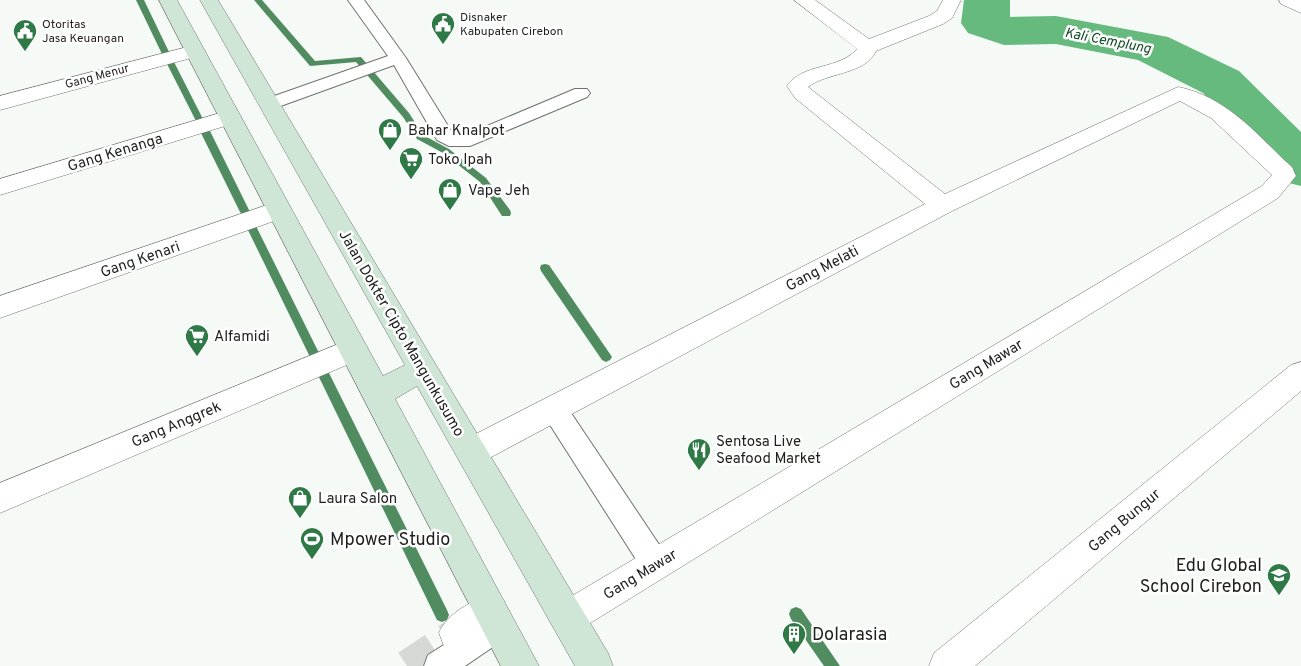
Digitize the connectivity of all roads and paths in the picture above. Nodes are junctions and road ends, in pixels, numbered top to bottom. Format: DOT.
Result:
graph roads {
  1 [pos="168,0"];
  2 [pos="209,0"];
  3 [pos="356,0"];
  4 [pos="803,0"];
  5 [pos="952,0"];
  6 [pos="1288,0"];
  7 [pos="1301,7"];
  8 [pos="867,47"];
  9 [pos="195,51"];
  10 [pos="398,58"];
  11 [pos="581,93"];
  12 [pos="1178,94"];
  13 [pos="0,103"];
  14 [pos="269,104"];
  15 [pos="230,117"];
  16 [pos="0,186"];
  17 [pos="943,204"];
  18 [pos="279,210"];
  19 [pos="0,307"];
  20 [pos="353,350"];
  21 [pos="423,369"];
  22 [pos="1301,374"];
  23 [pos="377,394"];
  24 [pos="554,408"];
  25 [pos="471,452"];
  26 [pos="0,498"];
  27 [pos="656,565"];
  28 [pos="495,618"];
  29 [pos="567,618"];
  30 [pos="457,632"];
  31 [pos="440,666"];
  32 [pos="520,666"];
  33 [pos="595,666"];
  34 [pos="947,666"];
  1 -- 9 [label="main road"];
  2 -- 14 [label="main road, Jalan Dokter Cipto Mangunkusumo"];
  3 -- 10 [label="lane"];
  4 -- 8 [label="street"];
  5 -- 8 [label="street"];
  6 -- 7 [label="street"];
  8 -- 17 [label="street"];
  9 -- 13 [label="street, Gang Menur"];
  9 -- 15 [label="main road"];
  10 -- 11 [label="lane"];
  10 -- 14 [label="lane"];
  12 -- 17 [label="street, Gang Melati"];
  12 -- 27 [label="street, Gang Mawar"];
  14 -- 21 [label="main road, Jalan Dokter Cipto Mangunkusumo"];
  15 -- 16 [label="street, Gang Kenanga"];
  15 -- 18 [label="main road"];
  17 -- 24 [label="street, Gang Melati"];
  18 -- 19 [label="street, Gang Kenari"];
  18 -- 20 [label="main road"];
  20 -- 23 [label="main road"];
  20 -- 26 [label="street, Gang Anggrek"];
  21 -- 23 [label="main road"];
  21 -- 25 [label="main road, Jalan Dokter Cipto Mangunkusumo"];
  22 -- 34 [label="street, Gang Bungur"];
  23 -- 28 [label="main road"];
  24 -- 25 [label="street, Gang Melati"];
  24 -- 27 [label="lane"];
  25 -- 29 [label="main road, Jalan Dokter Cipto Mangunkusumo"];
  27 -- 29 [label="street, Gang Mawar"];
  28 -- 30 [label="street"];
  28 -- 31 [label="lane"];
  28 -- 32 [label="main road"];
  29 -- 33 [label="main road, Jalan Dokter Cipto Mangunkusumo"];
}
